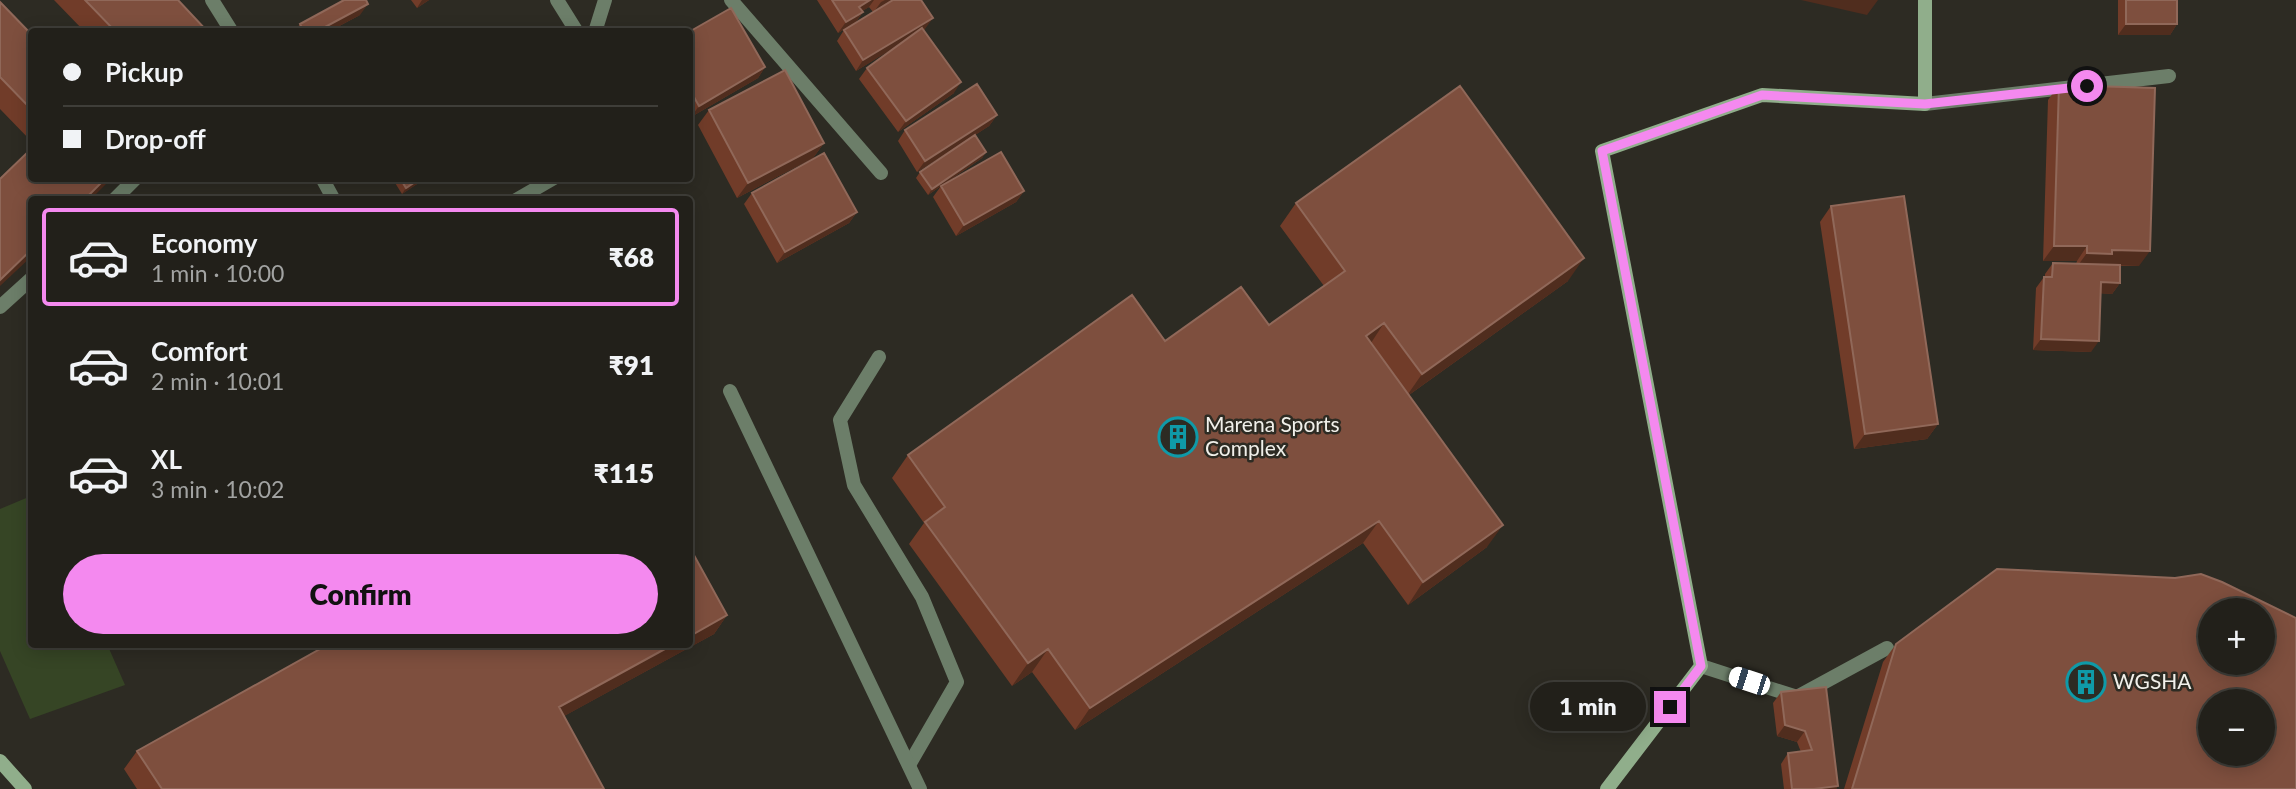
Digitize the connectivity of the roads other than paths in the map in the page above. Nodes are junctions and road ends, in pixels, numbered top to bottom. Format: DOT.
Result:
graph roads {
  1 [pos="212,0"];
  2 [pos="557,0"];
  3 [pos="605,0"];
  4 [pos="730,0"];
  5 [pos="1924,0"];
  6 [pos="230,28"];
  7 [pos="574,28"];
  8 [pos="596,28"];
  9 [pos="2169,76"];
  10 [pos="1925,104"];
  11 [pos="881,173"];
  12 [pos="132,182"];
  13 [pos="547,182"];
  14 [pos="118,196"];
  15 [pos="523,196"];
  16 [pos="28,282"];
  17 [pos="0,307"];
  18 [pos="879,357"];
  19 [pos="730,391"];
  20 [pos="1887,648"];
  21 [pos="1701,666"];
  22 [pos="0,761"];
  23 [pos="909,765"];
  24 [pos="25,789"];
  25 [pos="920,789"];
  26 [pos="1607,789"];
  1 -- 6 [label="street"];
  2 -- 7 [label="street"];
  3 -- 8 [label="street"];
  4 -- 11 [label="street"];
  5 -- 10 [label="street"];
  9 -- 10 [label="street"];
  10 -- 21 [label="street"];
  12 -- 14 [label="street"];
  13 -- 15 [label="street"];
  16 -- 17 [label="street"];
  18 -- 23 [label="street"];
  19 -- 23 [label="street"];
  20 -- 21 [label="street"];
  21 -- 26 [label="street"];
  22 -- 24 [label="street"];
  23 -- 25 [label="street"];
}
